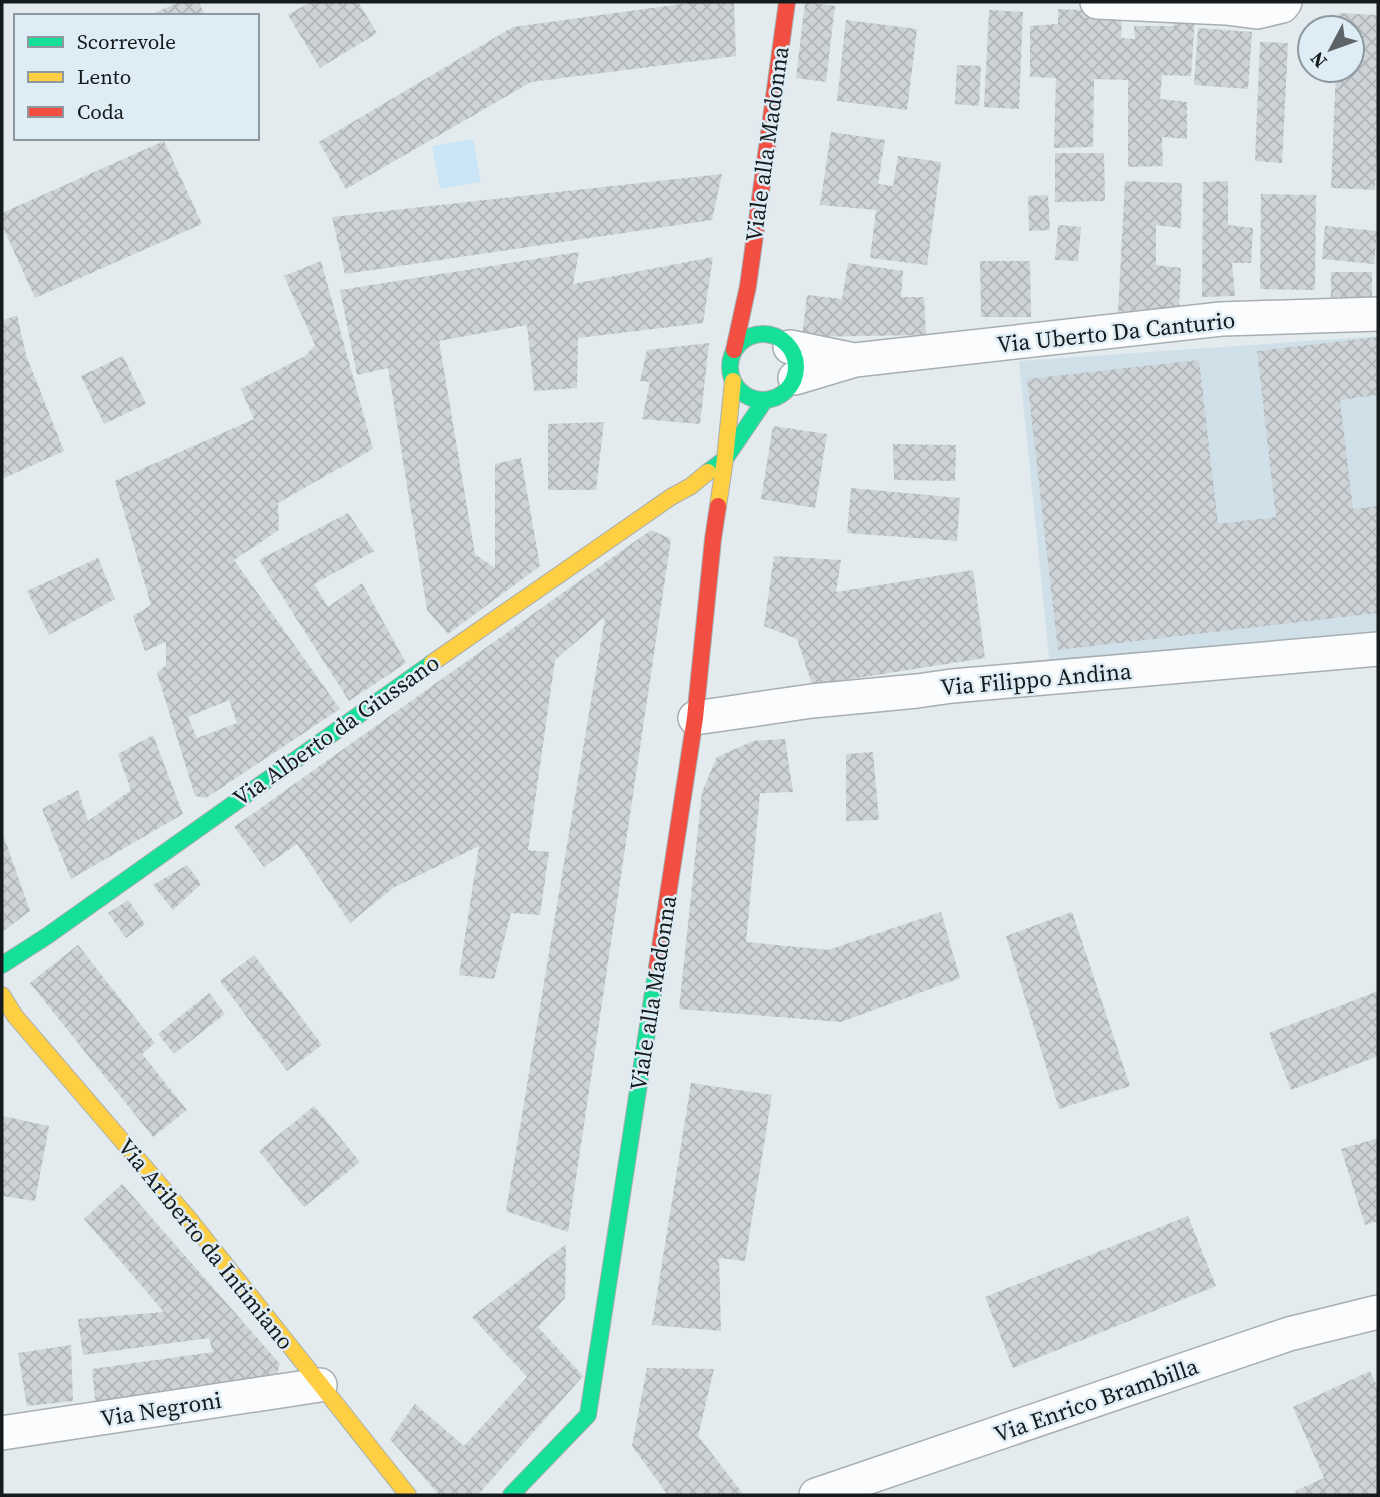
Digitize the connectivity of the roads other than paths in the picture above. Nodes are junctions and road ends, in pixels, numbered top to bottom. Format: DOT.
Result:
graph roads {
  1 [pos="786,2"];
  2 [pos="1097,2"];
  3 [pos="1285,2"];
  4 [pos="747,286"];
  5 [pos="1378,314"];
  6 [pos="734,350"];
  7 [pos="785,353"];
  8 [pos="733,381"];
  9 [pos="765,400"];
  10 [pos="725,459"];
  11 [pos="671,497"];
  12 [pos="688,505"];
  13 [pos="701,517"];
  14 [pos="713,539"];
  15 [pos="1378,649"];
  16 [pos="695,718"];
  17 [pos="2,965"];
  18 [pos="6,1009"];
  19 [pos="1378,1312"];
  20 [pos="320,1385"];
  21 [pos="2,1433"];
  22 [pos="408,1495"];
  23 [pos="511,1495"];
  24 [pos="816,1495"];
  1 -- 4 [label="street, Viale alla Madonna"];
  2 -- 3 [label="street"];
  4 -- 6 [label="street, Viale alla Madonna"];
  4 -- 7 [label="street"];
  5 -- 7 [label="street, Via Uberto Da Canturio"];
  6 -- 7 [label="street"];
  6 -- 8 [label="street"];
  7 -- 9 [label="street"];
  8 -- 9 [label="street"];
  8 -- 10 [label="street, Viale alla Madonna"];
  9 -- 10 [label="street, Viale alla Madonna"];
  10 -- 11 [label="street, Via Alberto da Giussano"];
  10 -- 14 [label="street, Viale alla Madonna"];
  11 -- 12 [label="street"];
  11 -- 17 [label="street, Via Alberto da Giussano"];
  13 -- 14 [label="street"];
  14 -- 16 [label="street, Viale alla Madonna"];
  15 -- 16 [label="street, Via Filippo Andina"];
  16 -- 23 [label="street, Viale alla Madonna"];
  18 -- 20 [label="street, Via Ariberto da Intimiano"];
  19 -- 24 [label="street, Via Enrico Brambilla"];
  20 -- 21 [label="street, Via Negroni"];
  20 -- 22 [label="street, Via Ariberto da Intimiano"];
}
